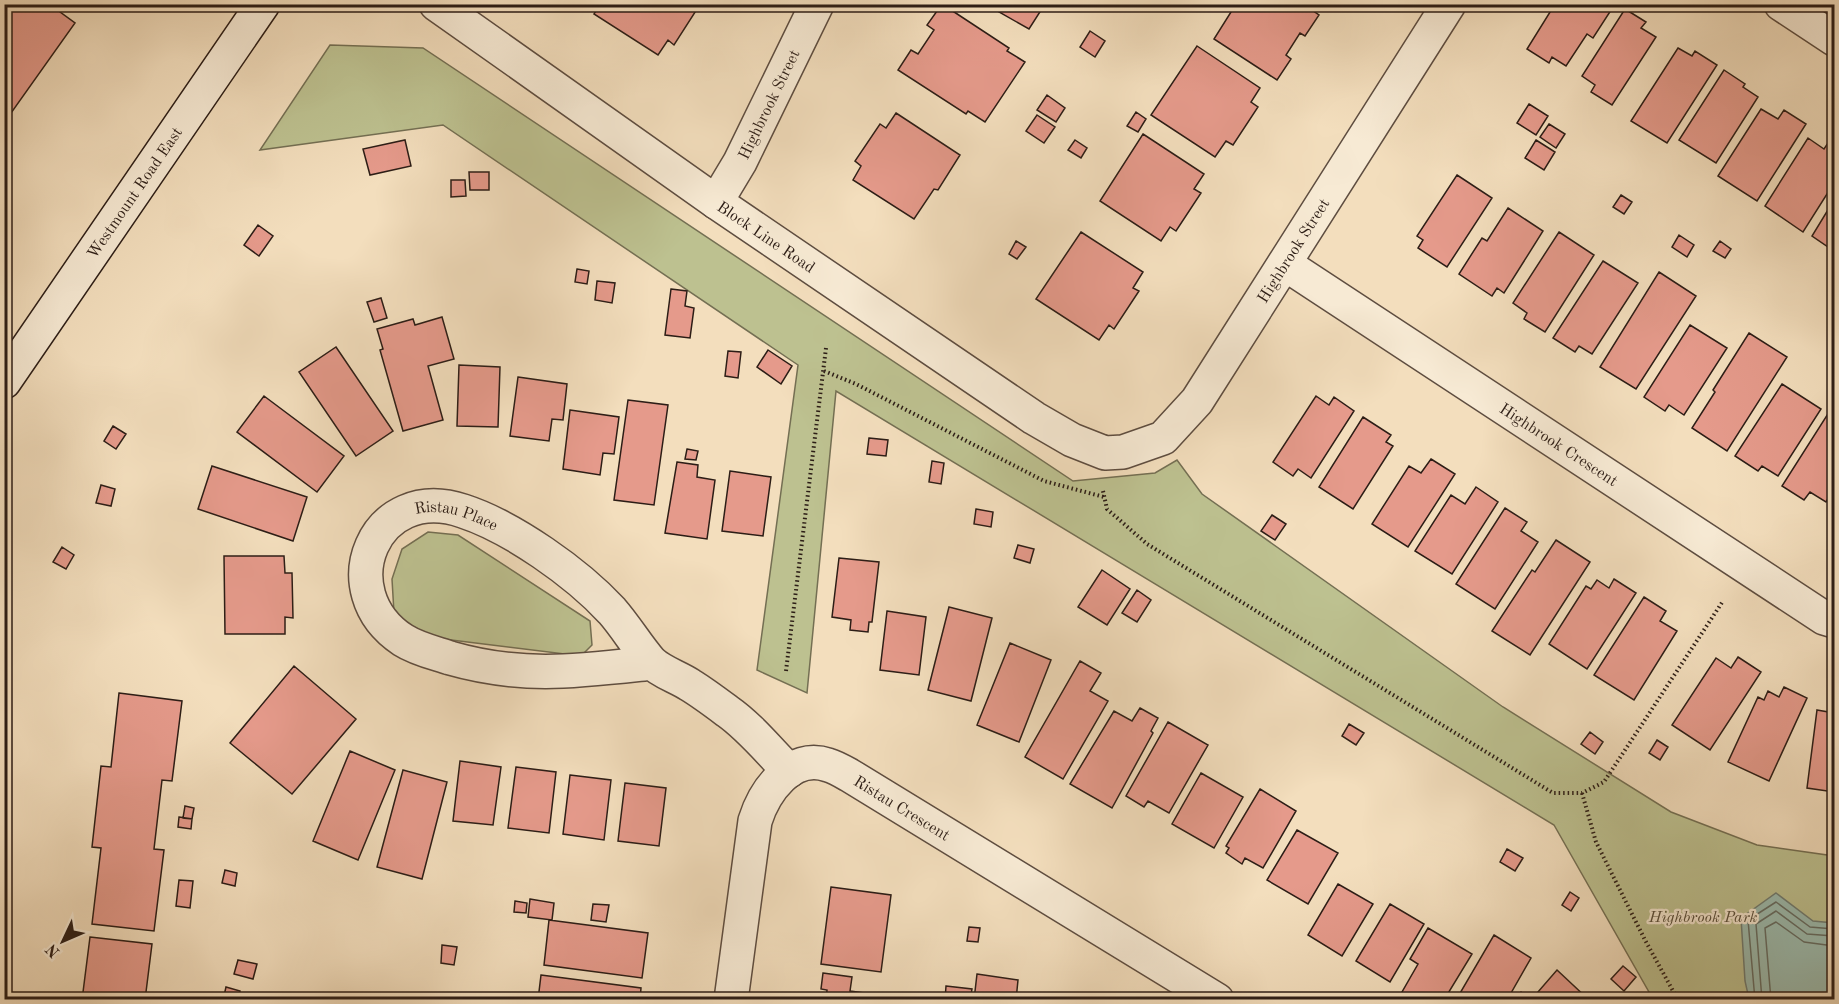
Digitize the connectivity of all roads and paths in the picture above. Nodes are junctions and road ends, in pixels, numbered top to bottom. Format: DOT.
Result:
graph roads {
  1 [pos="263,4"];
  2 [pos="436,4"];
  3 [pos="817,4"];
  4 [pos="1449,4"];
  5 [pos="1781,4"];
  6 [pos="1834,39"];
  7 [pos="716,202"];
  8 [pos="1285,264"];
  9 [pos="826,348"];
  10 [pos="824,371"];
  11 [pos="4,382"];
  12 [pos="1105,453"];
  13 [pos="1101,486"];
  14 [pos="1104,497"];
  15 [pos="1723,601"];
  16 [pos="1834,621"];
  17 [pos="652,663"];
  18 [pos="786,671"];
  19 [pos="789,771"];
  20 [pos="1582,793"];
  21 [pos="731,999"];
  22 [pos="1217,999"];
  23 [pos="1678,999"];
  1 -- 11 [label="street, Westmount Road East"];
  2 -- 7 [label="street, Block Line Road"];
  3 -- 7 [label="street, Highbrook Street"];
  4 -- 8 [label="street, Highbrook Street"];
  5 -- 6 [label="street"];
  7 -- 12 [label="street, Block Line Road"];
  8 -- 12 [label="street, Highbrook Street"];
  8 -- 16 [label="street, Highbrook Crescent"];
  9 -- 10 [label="path"];
  10 -- 14 [label="path"];
  10 -- 18 [label="path"];
  13 -- 14 [label="path"];
  14 -- 20 [label="path"];
  15 -- 20 [label="path"];
  17 -- 17 [label="street, Ristau Place"];
  17 -- 19 [label="street, Ristau Place"];
  19 -- 21 [label="street, Ristau Crescent"];
  19 -- 22 [label="street, Ristau Crescent"];
  20 -- 23 [label="path"];
}
